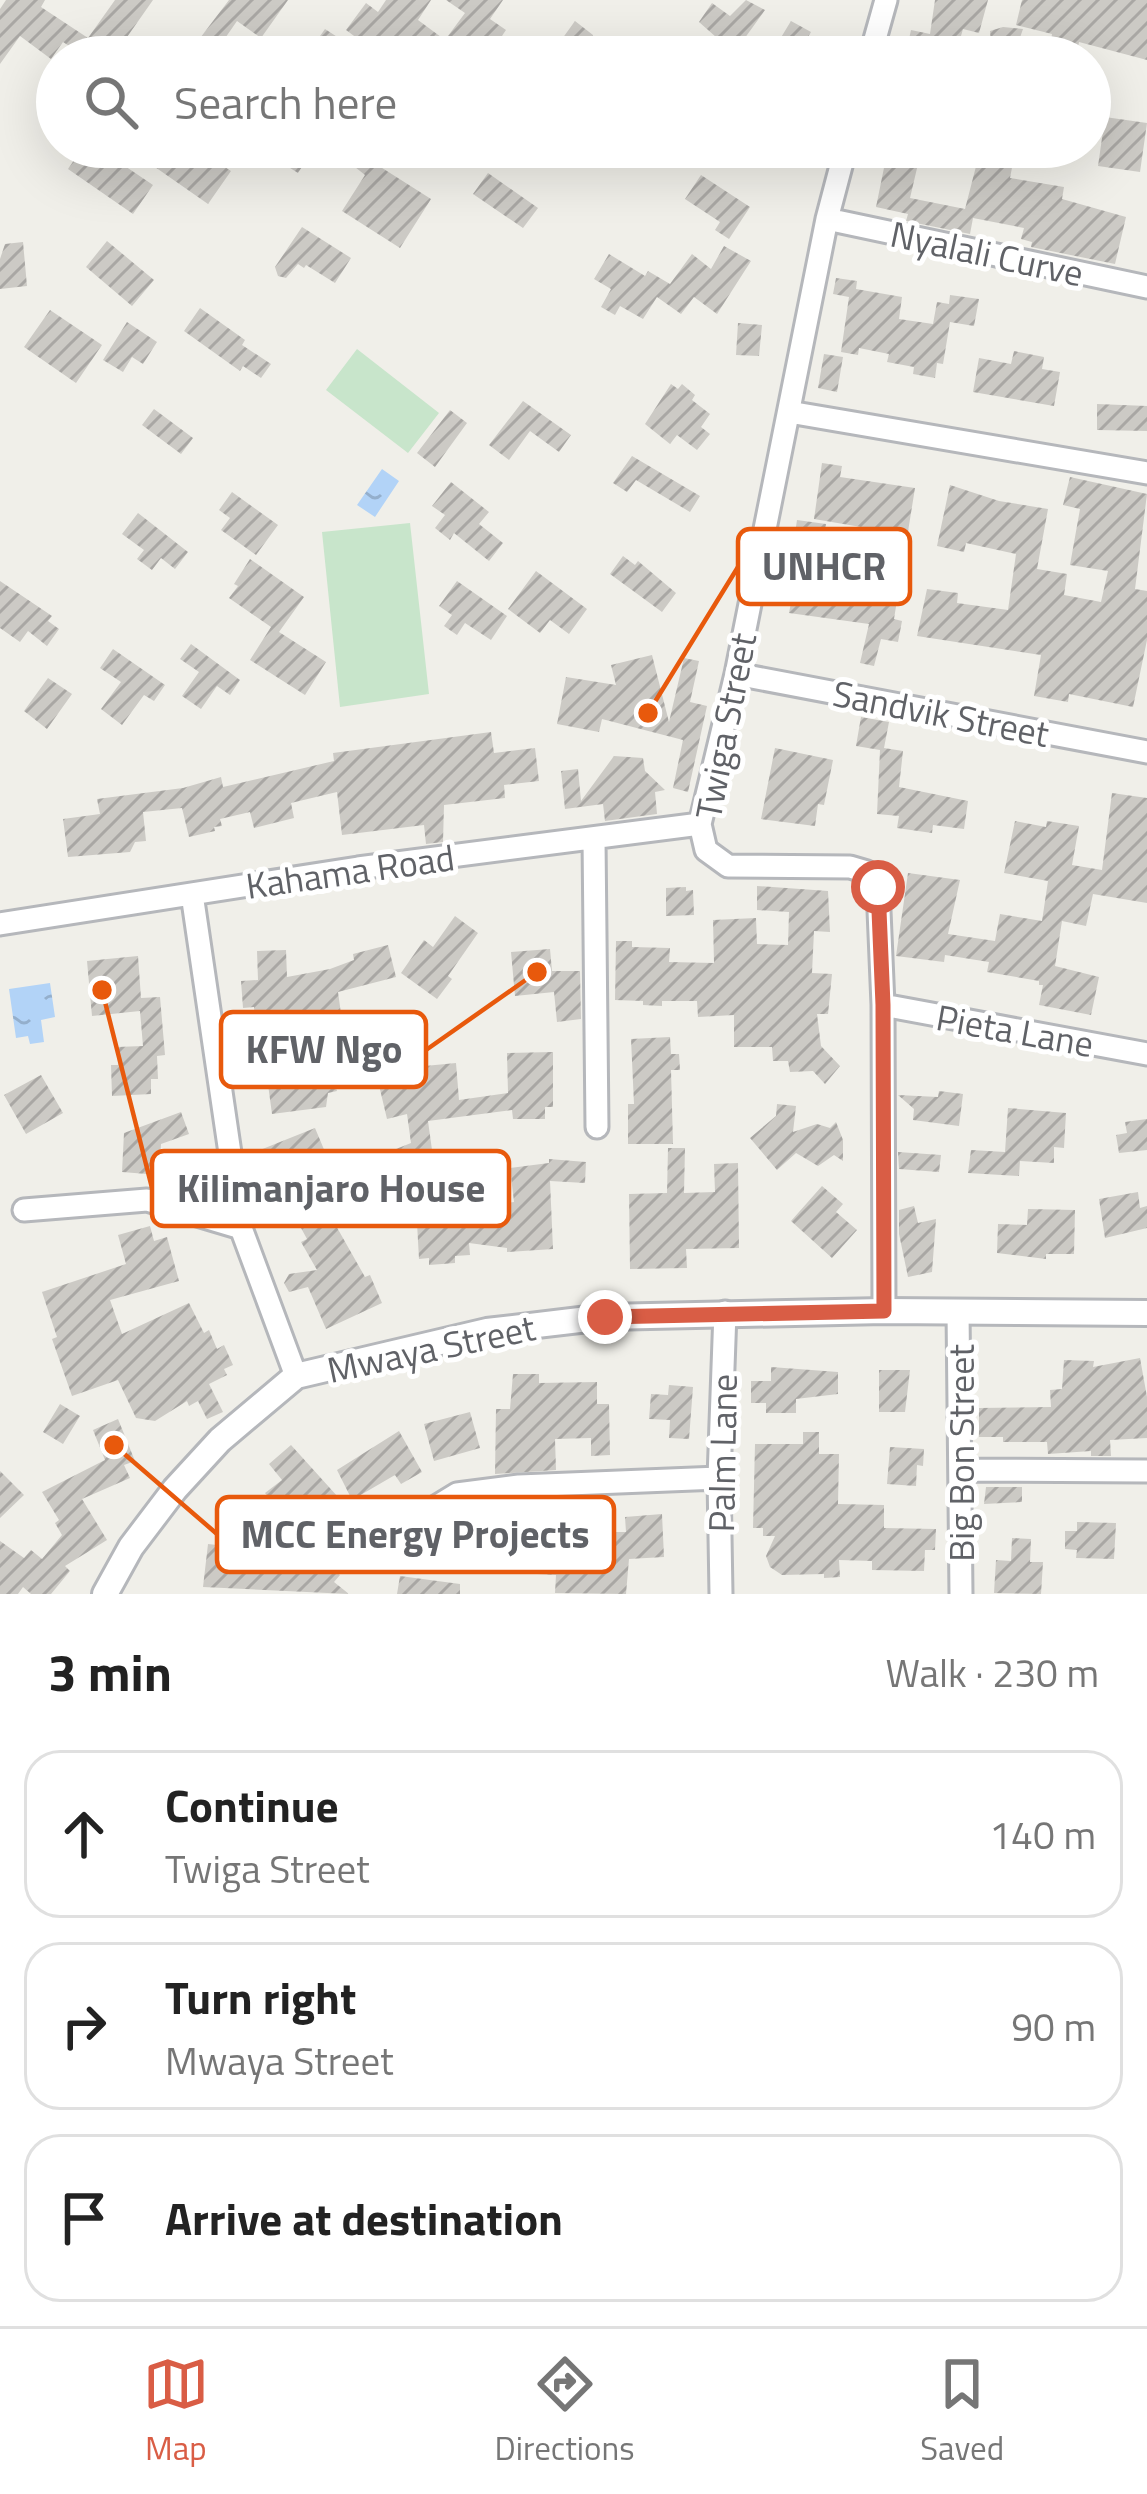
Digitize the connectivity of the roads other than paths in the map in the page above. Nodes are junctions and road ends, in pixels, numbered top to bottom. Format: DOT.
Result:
graph roads {
  1 [pos="886,0"];
  2 [pos="877,36"];
  3 [pos="840,168"];
  4 [pos="827,219"];
  5 [pos="1147,287"];
  6 [pos="789,412"];
  7 [pos="1147,473"];
  8 [pos="736,674"];
  9 [pos="1147,752"];
  10 [pos="700,824"];
  11 [pos="594,839"];
  12 [pos="192,894"];
  13 [pos="0,923"];
  14 [pos="883,1005"];
  15 [pos="1147,1054"];
  16 [pos="597,1127"];
  17 [pos="24,1210"];
  18 [pos="241,1228"];
  19 [pos="884,1311"];
  20 [pos="958,1311"];
  21 [pos="724,1312"];
  22 [pos="1147,1313"];
  23 [pos="296,1376"];
  24 [pos="961,1470"];
  25 [pos="1147,1471"];
  26 [pos="719,1478"];
  27 [pos="403,1527"];
  28 [pos="105,1594"];
  29 [pos="721,1594"];
  30 [pos="961,1594"];
  1 -- 2 [label="street"];
  3 -- 4 [label="street, Twiga Street"];
  4 -- 5 [label="street, Nyalali Curve"];
  4 -- 6 [label="street, Twiga Street"];
  6 -- 7 [label="street"];
  6 -- 8 [label="street, Twiga Street"];
  8 -- 9 [label="street, Sandvik Street"];
  8 -- 10 [label="street, Twiga Street"];
  10 -- 11 [label="street, Kahama Road"];
  10 -- 14 [label="street, Twiga Street"];
  11 -- 12 [label="street, Kahama Road"];
  11 -- 16 [label="street"];
  12 -- 13 [label="street, Kahama Road"];
  12 -- 18 [label="street"];
  14 -- 15 [label="street, Pieta Lane"];
  14 -- 19 [label="street, Twiga Street"];
  17 -- 18 [label="street"];
  18 -- 23 [label="street"];
  19 -- 20 [label="street, Mwaya Street"];
  19 -- 21 [label="street, Mwaya Street"];
  20 -- 22 [label="street, Mwaya Street"];
  20 -- 24 [label="street, Big Bon Street"];
  21 -- 23 [label="street, Mwaya Street"];
  21 -- 26 [label="street, Palm Lane"];
  23 -- 28 [label="street, Mwaya Street"];
  24 -- 25 [label="street"];
  24 -- 30 [label="street, Big Bon Street"];
  26 -- 27 [label="street"];
  26 -- 29 [label="street, Palm Lane"];
}
